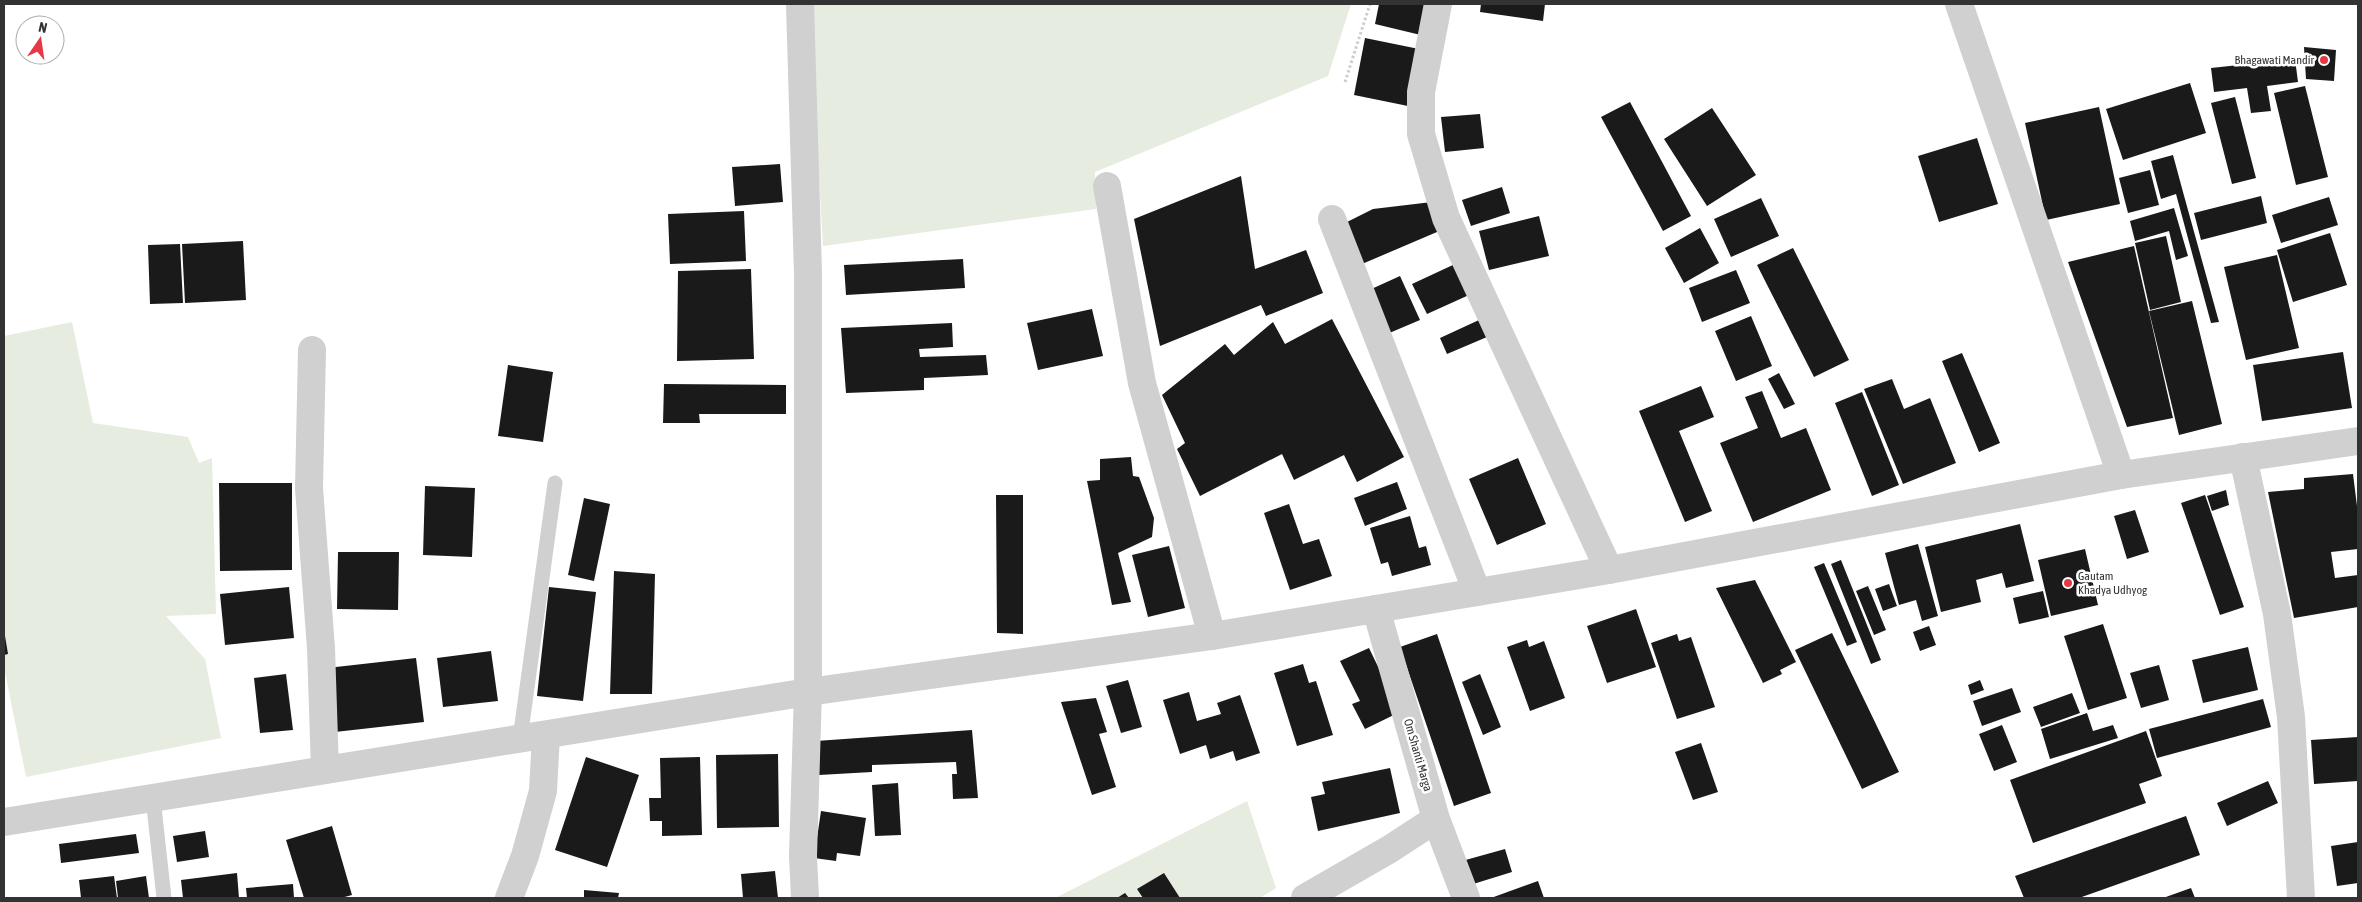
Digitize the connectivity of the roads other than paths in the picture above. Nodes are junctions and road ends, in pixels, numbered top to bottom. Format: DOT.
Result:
graph roads {
  1 [pos="800,4"];
  2 [pos="1438,4"];
  3 [pos="1958,4"];
  4 [pos="1107,186"];
  5 [pos="1332,219"];
  6 [pos="312,350"];
  7 [pos="2358,441"];
  8 [pos="2243,457"];
  9 [pos="2121,475"];
  10 [pos="555,483"];
  11 [pos="1609,570"];
  12 [pos="1478,592"];
  13 [pos="1376,610"];
  14 [pos="1212,636"];
  15 [pos="808,692"];
  16 [pos="533,737"];
  17 [pos="325,770"];
  18 [pos="153,798"];
  19 [pos="1436,819"];
  20 [pos="4,822"];
  21 [pos="164,898"];
  22 [pos="510,898"];
  23 [pos="805,898"];
  24 [pos="1305,898"];
  25 [pos="1466,898"];
  26 [pos="2301,898"];
  1 -- 15 [label="street"];
  2 -- 11 [label="street"];
  3 -- 9 [label="street"];
  4 -- 14 [label="street"];
  5 -- 12 [label="street"];
  6 -- 17 [label="street"];
  7 -- 8 [label="street"];
  8 -- 9 [label="street"];
  8 -- 26 [label="street"];
  9 -- 11 [label="street"];
  10 -- 16 [label="lane"];
  11 -- 12 [label="street"];
  12 -- 13 [label="street"];
  13 -- 14 [label="street"];
  13 -- 19 [label="street, Om Shanti Marga"];
  14 -- 15 [label="street"];
  15 -- 16 [label="street"];
  15 -- 23 [label="street"];
  16 -- 17 [label="street"];
  16 -- 22 [label="street"];
  17 -- 18 [label="street"];
  18 -- 20 [label="street"];
  18 -- 21 [label="lane"];
  19 -- 24 [label="street"];
  19 -- 25 [label="street, Om Shanti Marga"];
}
